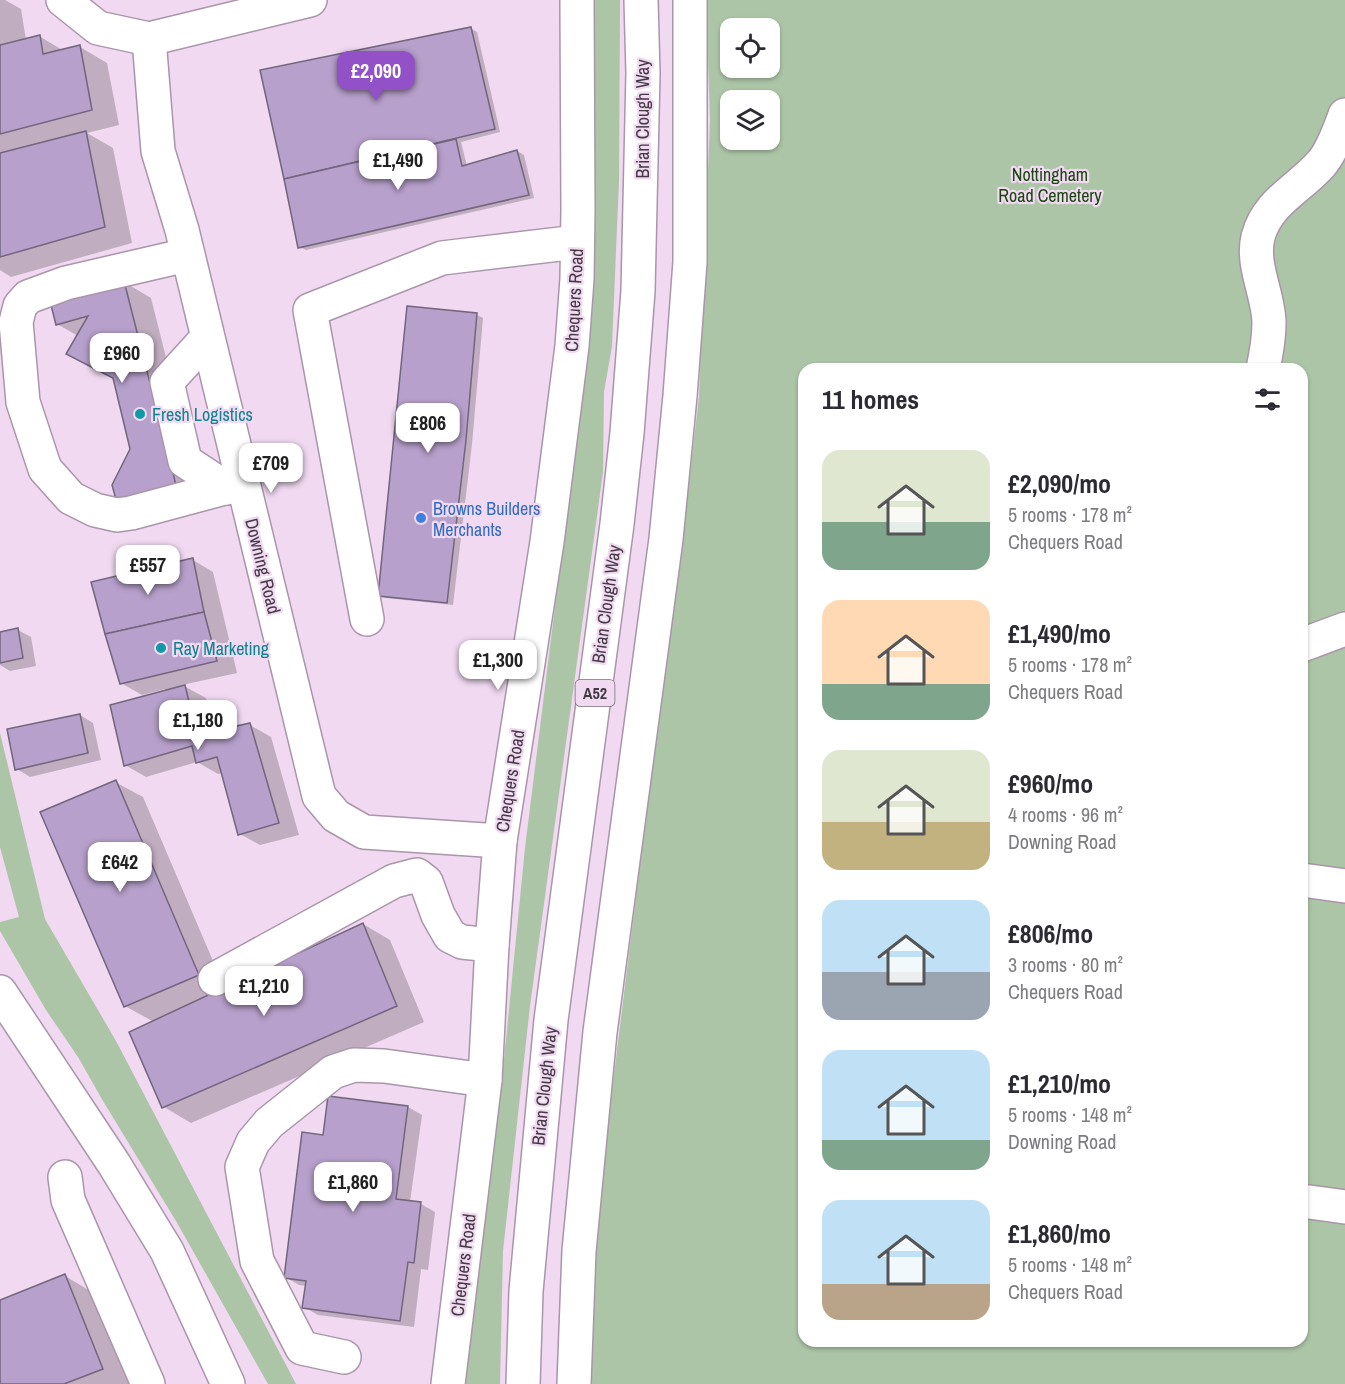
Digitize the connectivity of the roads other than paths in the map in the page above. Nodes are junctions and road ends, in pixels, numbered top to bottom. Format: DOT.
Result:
graph roads {
  1 [pos="63,0"];
  2 [pos="310,0"];
  3 [pos="577,0"];
  4 [pos="641,0"];
  5 [pos="690,0"];
  6 [pos="149,39"];
  7 [pos="1345,115"];
  8 [pos="577,243"];
  9 [pos="187,255"];
  10 [pos="207,338"];
  11 [pos="1264,363"];
  12 [pos="235,485"];
  13 [pos="368,619"];
  14 [pos="1345,629"];
  15 [pos="1308,643"];
  16 [pos="500,842"];
  17 [pos="1308,881"];
  18 [pos="1345,886"];
  19 [pos="492,945"];
  20 [pos="215,979"];
  21 [pos="0,992"];
  22 [pos="485,1080"];
  23 [pos="64,1177"];
  24 [pos="1308,1203"];
  25 [pos="1345,1207"];
  26 [pos="344,1357"];
  27 [pos="148,1384"];
  28 [pos="228,1384"];
  29 [pos="448,1384"];
  30 [pos="523,1384"];
  31 [pos="574,1384"];
  1 -- 6 [label="main road"];
  2 -- 6 [label="main road"];
  3 -- 8 [label="main road, Chequers Road"];
  4 -- 30 [label="main road, Brian Clough Way / A52"];
  5 -- 31 [label="main road"];
  6 -- 9 [label="main road, Downing Road"];
  7 -- 11 [label="main road"];
  8 -- 13 [label="main road"];
  8 -- 16 [label="main road, Chequers Road"];
  9 -- 10 [label="main road, Downing Road"];
  9 -- 12 [label="main road"];
  10 -- 12 [label="main road, Downing Road"];
  10 -- 12 [label="main road"];
  12 -- 16 [label="main road, Downing Road"];
  14 -- 15 [label="main road"];
  16 -- 19 [label="main road, Chequers Road"];
  17 -- 18 [label="main road"];
  19 -- 20 [label="main road"];
  19 -- 22 [label="main road, Chequers Road"];
  21 -- 28 [label="main road"];
  22 -- 26 [label="main road"];
  22 -- 29 [label="main road, Chequers Road"];
  23 -- 27 [label="main road"];
  24 -- 25 [label="main road"];
}
